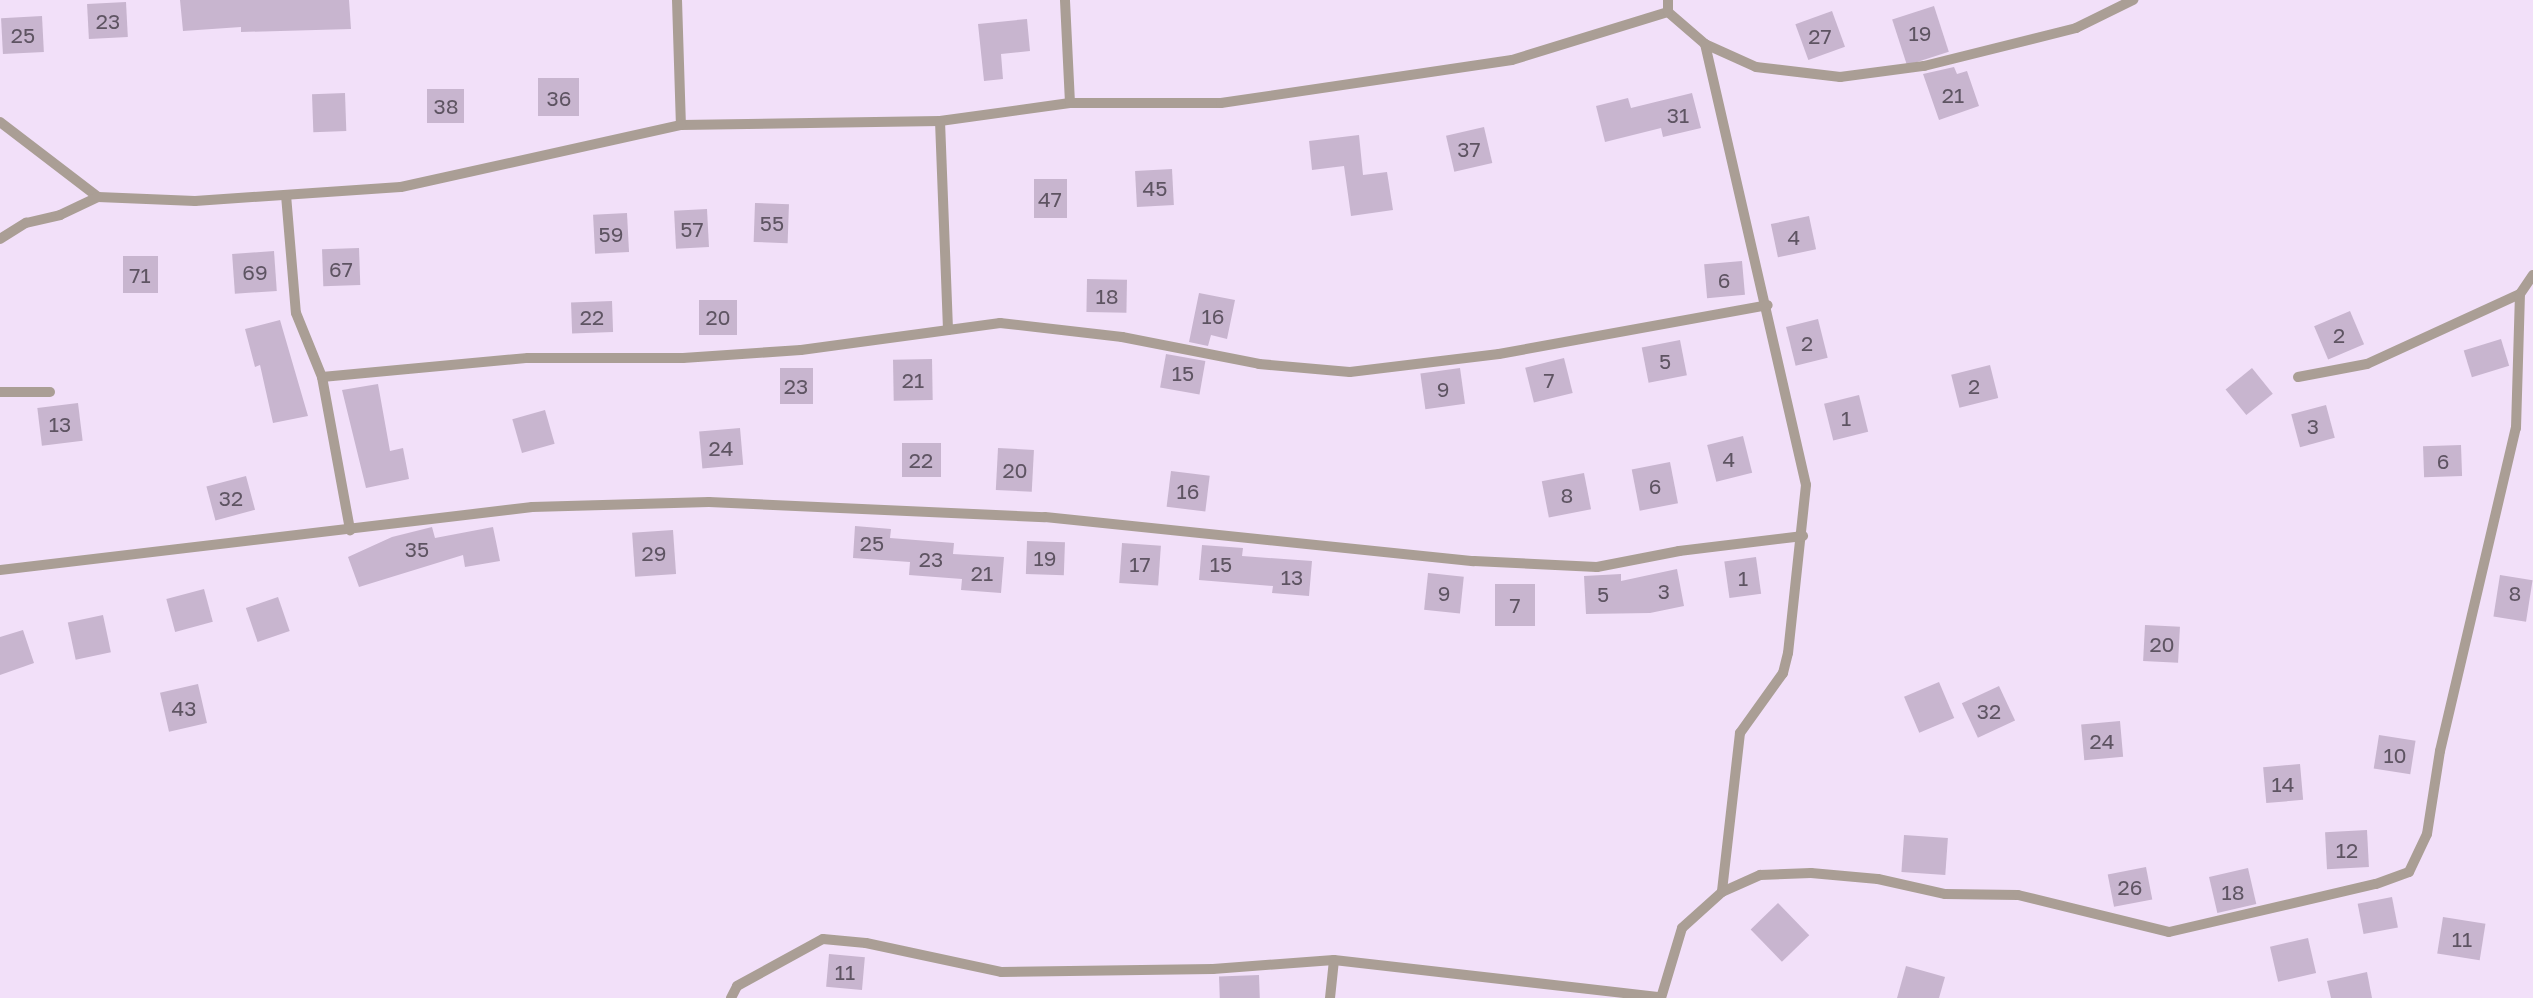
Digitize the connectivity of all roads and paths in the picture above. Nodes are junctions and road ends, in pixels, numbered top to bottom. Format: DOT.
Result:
graph roads {
  1 [pos="677,0"];
  2 [pos="1065,0"];
  3 [pos="1668,0"];
  4 [pos="2133,0"];
  5 [pos="1668,12"];
  6 [pos="1705,44"];
  7 [pos="1070,103"];
  8 [pos="940,121"];
  9 [pos="0,122"];
  10 [pos="681,125"];
  11 [pos="286,195"];
  12 [pos="98,197"];
  13 [pos="0,239"];
  14 [pos="2533,275"];
  15 [pos="2520,294"];
  16 [pos="1768,305"];
  17 [pos="948,330"];
  18 [pos="322,377"];
  19 [pos="2298,377"];
  20 [pos="0,392"];
  21 [pos="50,392"];
  22 [pos="350,530"];
  23 [pos="1803,536"];
  24 [pos="0,570"];
  25 [pos="1722,892"];
  26 [pos="1334,960"];
  27 [pos="1661,997"];
  28 [pos="732,998"];
  29 [pos="1331,998"];
  1 -- 10 [label="lane"];
  2 -- 7 [label="lane"];
  3 -- 5 [label="lane"];
  4 -- 6 [label="lane"];
  5 -- 6 [label="lane"];
  5 -- 7 [label="lane"];
  6 -- 16 [label="lane"];
  7 -- 8 [label="lane"];
  8 -- 10 [label="lane"];
  8 -- 17 [label="lane"];
  9 -- 12 [label="lane"];
  10 -- 11 [label="lane"];
  11 -- 12 [label="lane"];
  11 -- 18 [label="lane"];
  12 -- 13 [label="lane"];
  14 -- 15 [label="lane"];
  15 -- 19 [label="lane"];
  15 -- 25 [label="lane"];
  16 -- 17 [label="lane"];
  16 -- 23 [label="lane"];
  17 -- 18 [label="lane"];
  18 -- 22 [label="lane"];
  20 -- 21 [label="lane"];
  22 -- 23 [label="lane"];
  22 -- 24 [label="lane"];
  23 -- 25 [label="lane"];
  25 -- 27 [label="lane"];
  26 -- 27 [label="lane"];
  26 -- 28 [label="lane"];
  26 -- 29 [label="lane"];
}
